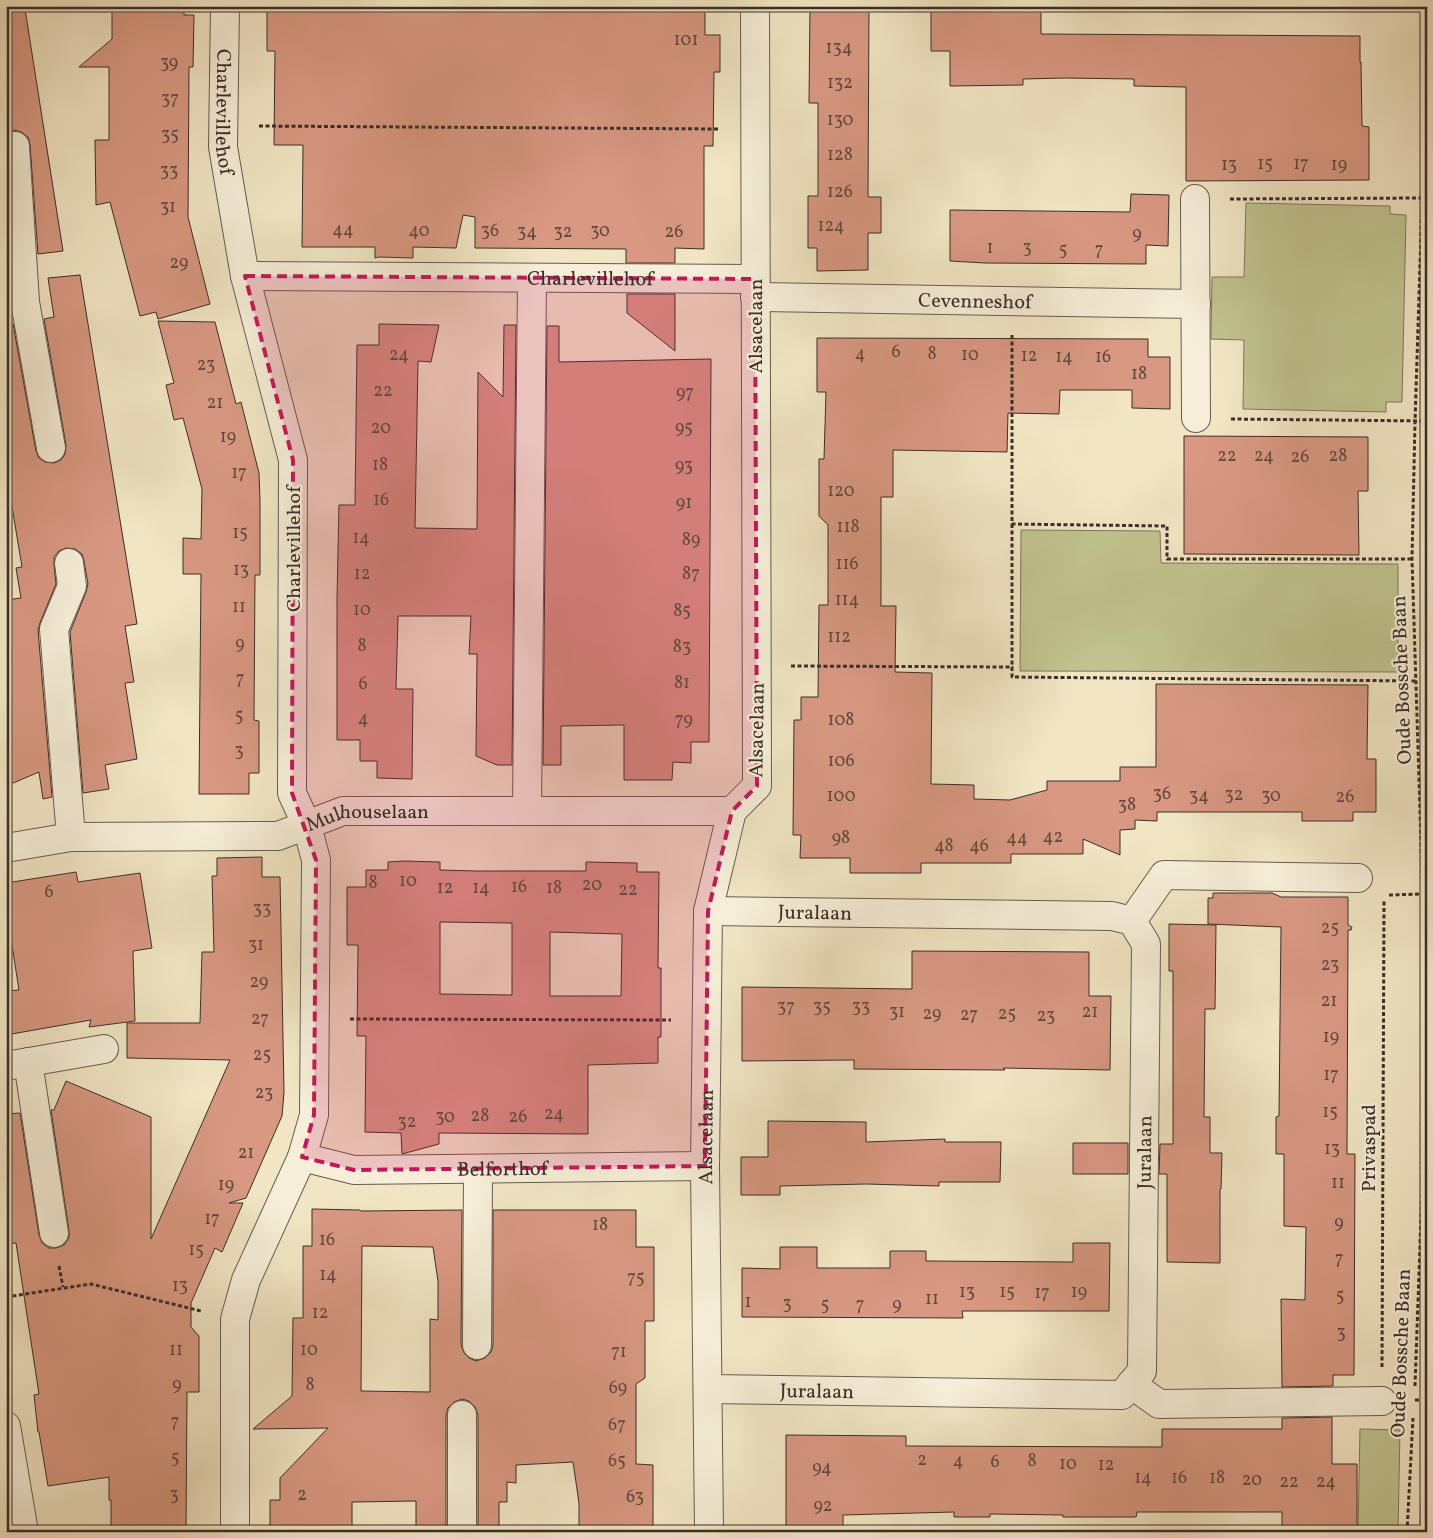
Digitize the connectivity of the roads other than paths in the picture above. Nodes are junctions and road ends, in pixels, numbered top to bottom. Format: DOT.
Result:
graph roads {
  1 [pos="226,6"];
  2 [pos="754,6"];
  3 [pos="15,146"];
  4 [pos="1195,199"];
  5 [pos="245,276"];
  6 [pos="532,278"];
  7 [pos="755,288"];
  8 [pos="16,304"];
  9 [pos="1196,304"];
  10 [pos="1196,418"];
  11 [pos="51,448"];
  12 [pos="69,563"];
  13 [pos="528,811"];
  14 [pos="732,811"];
  15 [pos="307,826"];
  16 [pos="71,837"];
  17 [pos="6,848"];
  18 [pos="1358,878"];
  19 [pos="708,911"];
  20 [pos="1132,921"];
  21 [pos="104,1049"];
  22 [pos="17,1064"];
  23 [pos="302,1157"];
  24 [pos="705,1166"];
  25 [pos="478,1169"];
  26 [pos="54,1233"];
  27 [pos="477,1345"];
  28 [pos="1131,1384"];
  29 [pos="708,1390"];
  30 [pos="1382,1401"];
  31 [pos="462,1415"];
  32 [pos="6,1426"];
  33 [pos="24,1532"];
  34 [pos="235,1532"];
  35 [pos="462,1532"];
  36 [pos="709,1532"];
  1 -- 5 [label="street, Charlevillehof"];
  2 -- 7 [label="street, Alsacelaan"];
  3 -- 8 [label="street"];
  4 -- 9 [label="street"];
  5 -- 6 [label="street, Charlevillehof"];
  5 -- 15 [label="street, Charlevillehof"];
  6 -- 7 [label="street, Charlevillehof"];
  6 -- 13 [label="street"];
  7 -- 9 [label="street, Cevenneshof"];
  7 -- 14 [label="street, Alsacelaan"];
  8 -- 11 [label="street"];
  9 -- 10 [label="street"];
  12 -- 16 [label="street"];
  13 -- 14 [label="street, Mulhouselaan"];
  13 -- 15 [label="street, Mulhouselaan"];
  14 -- 19 [label="street, Alsacelaan"];
  15 -- 16 [label="street, Mulhouselaan"];
  15 -- 23 [label="street"];
  16 -- 17 [label="street, Mulhouselaan"];
  18 -- 20 [label="street"];
  19 -- 20 [label="street, Juralaan"];
  19 -- 24 [label="street, Alsacelaan"];
  20 -- 28 [label="street, Juralaan"];
  21 -- 22 [label="street"];
  22 -- 26 [label="street"];
  23 -- 25 [label="street, Belforthof"];
  23 -- 34 [label="street"];
  24 -- 25 [label="street, Belforthof"];
  24 -- 29 [label="street, Alsacelaan"];
  25 -- 27 [label="street"];
  28 -- 29 [label="street, Juralaan"];
  28 -- 30 [label="street"];
  29 -- 36 [label="street, Alsacelaan"];
  31 -- 35 [label="street"];
  32 -- 33 [label="street"];
}
